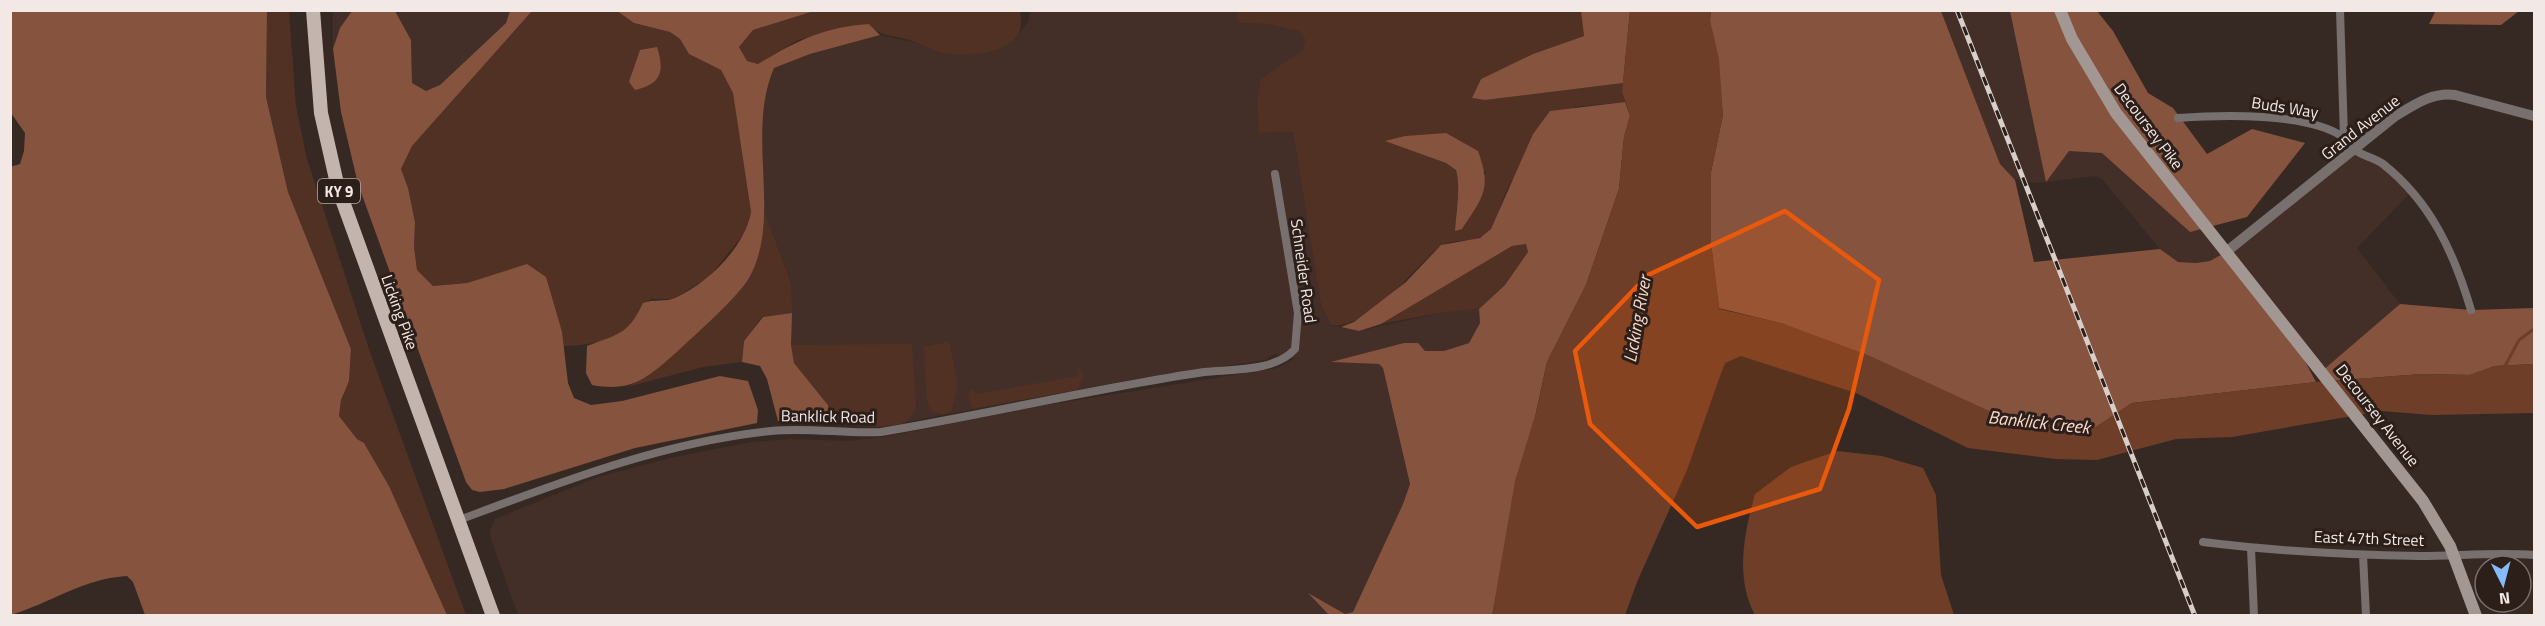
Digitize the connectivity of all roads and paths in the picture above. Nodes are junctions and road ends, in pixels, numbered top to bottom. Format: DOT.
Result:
graph roads {
  1 [pos="313,10"];
  2 [pos="2060,10"];
  3 [pos="2340,10"];
  4 [pos="2535,116"];
  5 [pos="2178,118"];
  6 [pos="2344,137"];
  7 [pos="2354,150"];
  8 [pos="1275,174"];
  9 [pos="2226,252"];
  10 [pos="2471,310"];
  11 [pos="1241,368"];
  12 [pos="459,520"];
  13 [pos="2203,542"];
  14 [pos="2251,548"];
  15 [pos="2363,555"];
  16 [pos="2454,555"];
  17 [pos="2535,555"];
  18 [pos="493,615"];
  19 [pos="2254,615"];
  20 [pos="2366,615"];
  21 [pos="2476,615"];
  1 -- 12 [label="main road, Licking Pike / KY 9"];
  2 -- 9 [label="main road, Decoursey Pike"];
  3 -- 6 [label="street"];
  4 -- 7 [label="street, Grand Avenue"];
  5 -- 6 [label="street, Buds Way"];
  6 -- 7 [label="street"];
  7 -- 9 [label="street, Grand Avenue"];
  7 -- 10 [label="street"];
  8 -- 11 [label="street, Schneider Road"];
  9 -- 16 [label="main road, Decoursey Avenue"];
  11 -- 12 [label="street, Banklick Road"];
  12 -- 18 [label="main road, Licking Pike / KY 9"];
  13 -- 14 [label="street, East 47th Street"];
  14 -- 15 [label="street, East 47th Street"];
  14 -- 19 [label="street"];
  15 -- 16 [label="street, East 47th Street"];
  15 -- 20 [label="street"];
  16 -- 17 [label="street, East 47th Street"];
  16 -- 21 [label="main road, Decoursey Avenue"];
}
